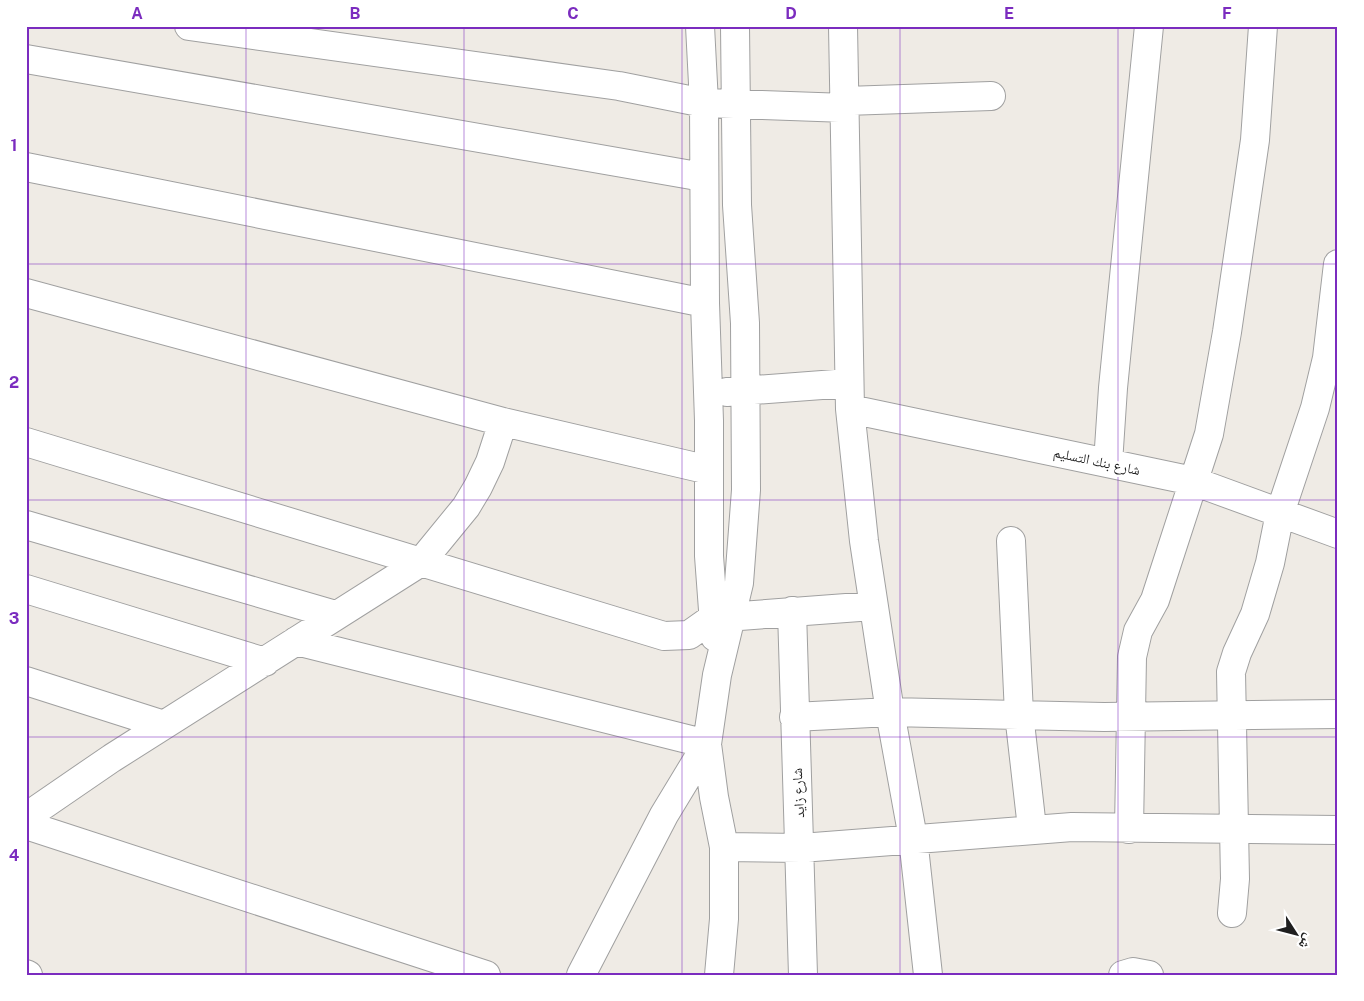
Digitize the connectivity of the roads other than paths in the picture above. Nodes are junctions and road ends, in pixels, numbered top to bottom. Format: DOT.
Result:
graph roads {
  1 [pos="189,26"];
  2 [pos="700,26"];
  3 [pos="735,26"];
  4 [pos="843,26"];
  5 [pos="1149,26"];
  6 [pos="1263,26"];
  7 [pos="26,59"];
  8 [pos="991,96"];
  9 [pos="704,103"];
  10 [pos="736,105"];
  11 [pos="846,105"];
  12 [pos="26,167"];
  13 [pos="703,177"];
  14 [pos="1338,264"];
  15 [pos="26,293"];
  16 [pos="705,304"];
  17 [pos="745,391"];
  18 [pos="708,393"];
  19 [pos="850,396"];
  20 [pos="503,422"];
  21 [pos="26,442"];
  22 [pos="1108,463"];
  23 [pos="709,470"];
  24 [pos="1193,481"];
  25 [pos="1280,514"];
  26 [pos="26,525"];
  27 [pos="1338,534"];
  28 [pos="1011,541"];
  29 [pos="421,562"];
  30 [pos="26,589"];
  31 [pos="873,606"];
  32 [pos="792,611"];
  33 [pos="334,615"];
  34 [pos="723,617"];
  35 [pos="296,641"];
  36 [pos="265,662"];
  37 [pos="26,681"];
  38 [pos="890,712"];
  39 [pos="1019,714"];
  40 [pos="1338,714"];
  41 [pos="1131,716"];
  42 [pos="1232,716"];
  43 [pos="794,717"];
  44 [pos="164,725"];
  45 [pos="707,744"];
  46 [pos="26,817"];
  47 [pos="26,825"];
  48 [pos="1032,828"];
  49 [pos="1129,828"];
  50 [pos="1233,828"];
  51 [pos="1338,830"];
  52 [pos="913,838"];
  53 [pos="724,847"];
  54 [pos="801,848"];
  55 [pos="1232,913"];
  56 [pos="486,975"];
  57 [pos="581,975"];
  58 [pos="719,975"];
  59 [pos="803,975"];
  60 [pos="928,975"];
  61 [pos="1123,975"];
  62 [pos="1149,975"];
  1 -- 9 [label="street"];
  2 -- 9 [label="street"];
  3 -- 10 [label="street"];
  4 -- 11 [label="street"];
  5 -- 22 [label="street"];
  6 -- 24 [label="street"];
  7 -- 13 [label="street"];
  8 -- 11 [label="street"];
  9 -- 10 [label="street"];
  9 -- 13 [label="street"];
  10 -- 11 [label="street"];
  10 -- 17 [label="street"];
  11 -- 19 [label="street"];
  12 -- 16 [label="street"];
  13 -- 16 [label="street"];
  14 -- 25 [label="street"];
  15 -- 20 [label="street"];
  16 -- 18 [label="street"];
  17 -- 18 [label="street, شارع بنك التسليم"];
  17 -- 19 [label="street, شارع بنك التسليم"];
  17 -- 34 [label="street"];
  18 -- 23 [label="street"];
  19 -- 22 [label="street, شارع بنك التسليم"];
  19 -- 31 [label="street"];
  20 -- 23 [label="street"];
  20 -- 29 [label="street"];
  21 -- 29 [label="street"];
  22 -- 24 [label="street, شارع بنك التسليم"];
  23 -- 34 [label="street"];
  24 -- 25 [label="street, شارع بنك التسليم"];
  24 -- 41 [label="street"];
  25 -- 27 [label="street, شارع بنك التسليم"];
  25 -- 42 [label="street"];
  26 -- 33 [label="street"];
  28 -- 39 [label="street"];
  29 -- 33 [label="street"];
  29 -- 34 [label="street"];
  30 -- 36 [label="street"];
  31 -- 32 [label="street"];
  31 -- 38 [label="street"];
  32 -- 34 [label="street"];
  32 -- 43 [label="street, شارع زايد"];
  33 -- 35 [label="street"];
  34 -- 45 [label="street"];
  35 -- 36 [label="street"];
  35 -- 45 [label="street"];
  36 -- 44 [label="street"];
  37 -- 44 [label="street"];
  38 -- 39 [label="street"];
  38 -- 43 [label="street"];
  38 -- 52 [label="street"];
  39 -- 41 [label="street"];
  39 -- 48 [label="street"];
  40 -- 42 [label="street"];
  41 -- 42 [label="street"];
  41 -- 49 [label="street"];
  42 -- 50 [label="street"];
  43 -- 54 [label="street, شارع زايد"];
  44 -- 46 [label="street"];
  45 -- 53 [label="street"];
  45 -- 57 [label="street"];
  47 -- 56 [label="street"];
  48 -- 49 [label="street"];
  48 -- 52 [label="street"];
  49 -- 50 [label="street"];
  50 -- 51 [label="street"];
  50 -- 55 [label="street"];
  52 -- 54 [label="street"];
  52 -- 60 [label="street"];
  53 -- 54 [label="street"];
  53 -- 58 [label="street"];
  54 -- 59 [label="street, شارع زايد"];
  61 -- 62 [label="street"];
}
